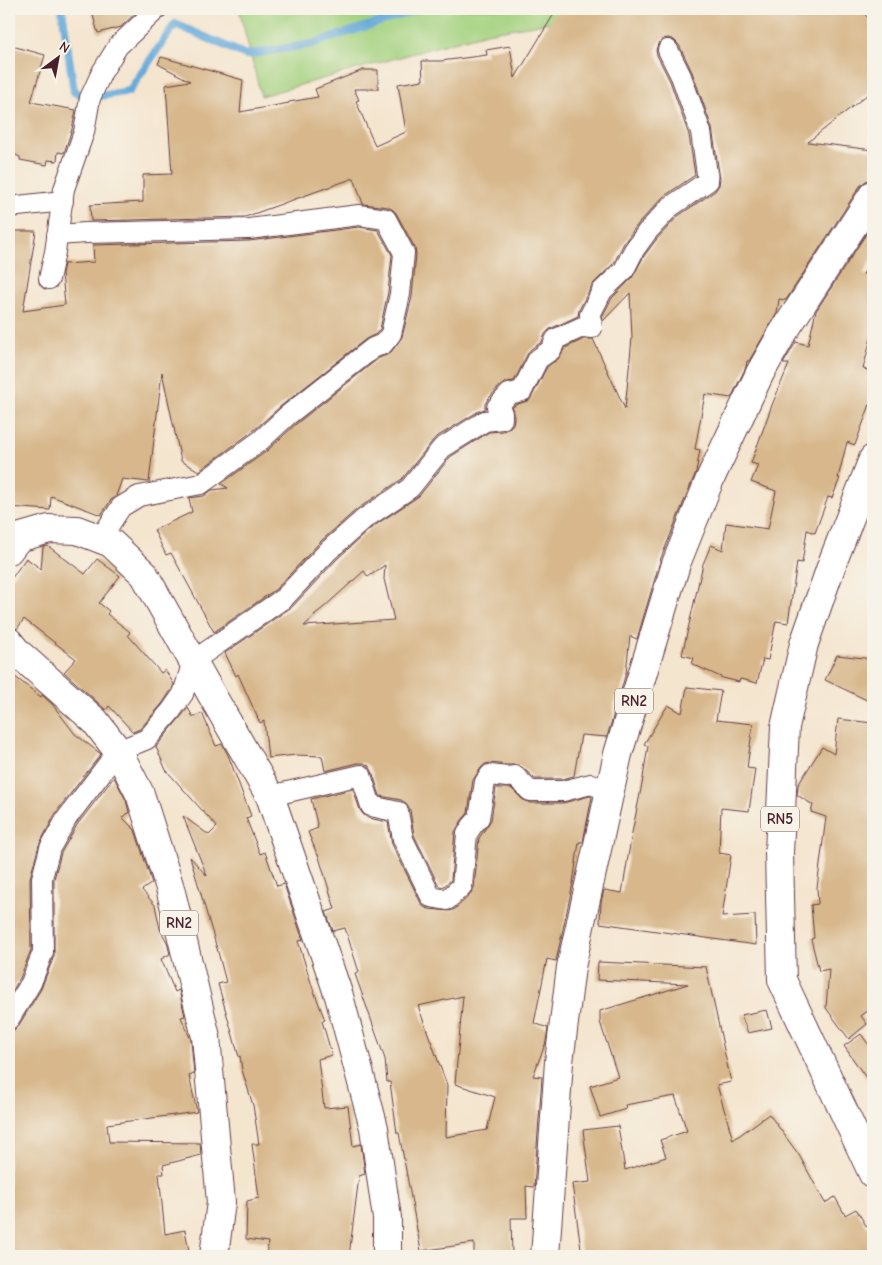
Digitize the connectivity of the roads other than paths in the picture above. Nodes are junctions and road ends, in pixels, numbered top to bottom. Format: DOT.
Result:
graph roads {
  1 [pos="157,9"];
  2 [pos="668,50"];
  3 [pos="873,195"];
  4 [pos="63,201"];
  5 [pos="9,207"];
  6 [pos="57,235"];
  7 [pos="49,279"];
  8 [pos="873,459"];
  9 [pos="100,539"];
  10 [pos="9,550"];
  11 [pos="9,642"];
  12 [pos="194,661"];
  13 [pos="118,751"];
  14 [pos="610,791"];
  15 [pos="270,796"];
  16 [pos="9,1019"];
  17 [pos="873,1174"];
  18 [pos="214,1256"];
  19 [pos="387,1256"];
  20 [pos="545,1256"];
  1 -- 4 [label="street"];
  2 -- 12 [label="street"];
  3 -- 14 [label="highway, RN2"];
  4 -- 5 [label="street"];
  4 -- 6 [label="street"];
  6 -- 7 [label="street"];
  6 -- 9 [label="street"];
  8 -- 17 [label="highway, RN5"];
  9 -- 10 [label="highway"];
  9 -- 12 [label="highway"];
  11 -- 13 [label="highway, RN2"];
  12 -- 13 [label="street"];
  12 -- 15 [label="highway"];
  13 -- 16 [label="street"];
  13 -- 18 [label="highway, RN2"];
  14 -- 15 [label="street"];
  14 -- 20 [label="highway, RN2"];
  15 -- 19 [label="highway"];
}
